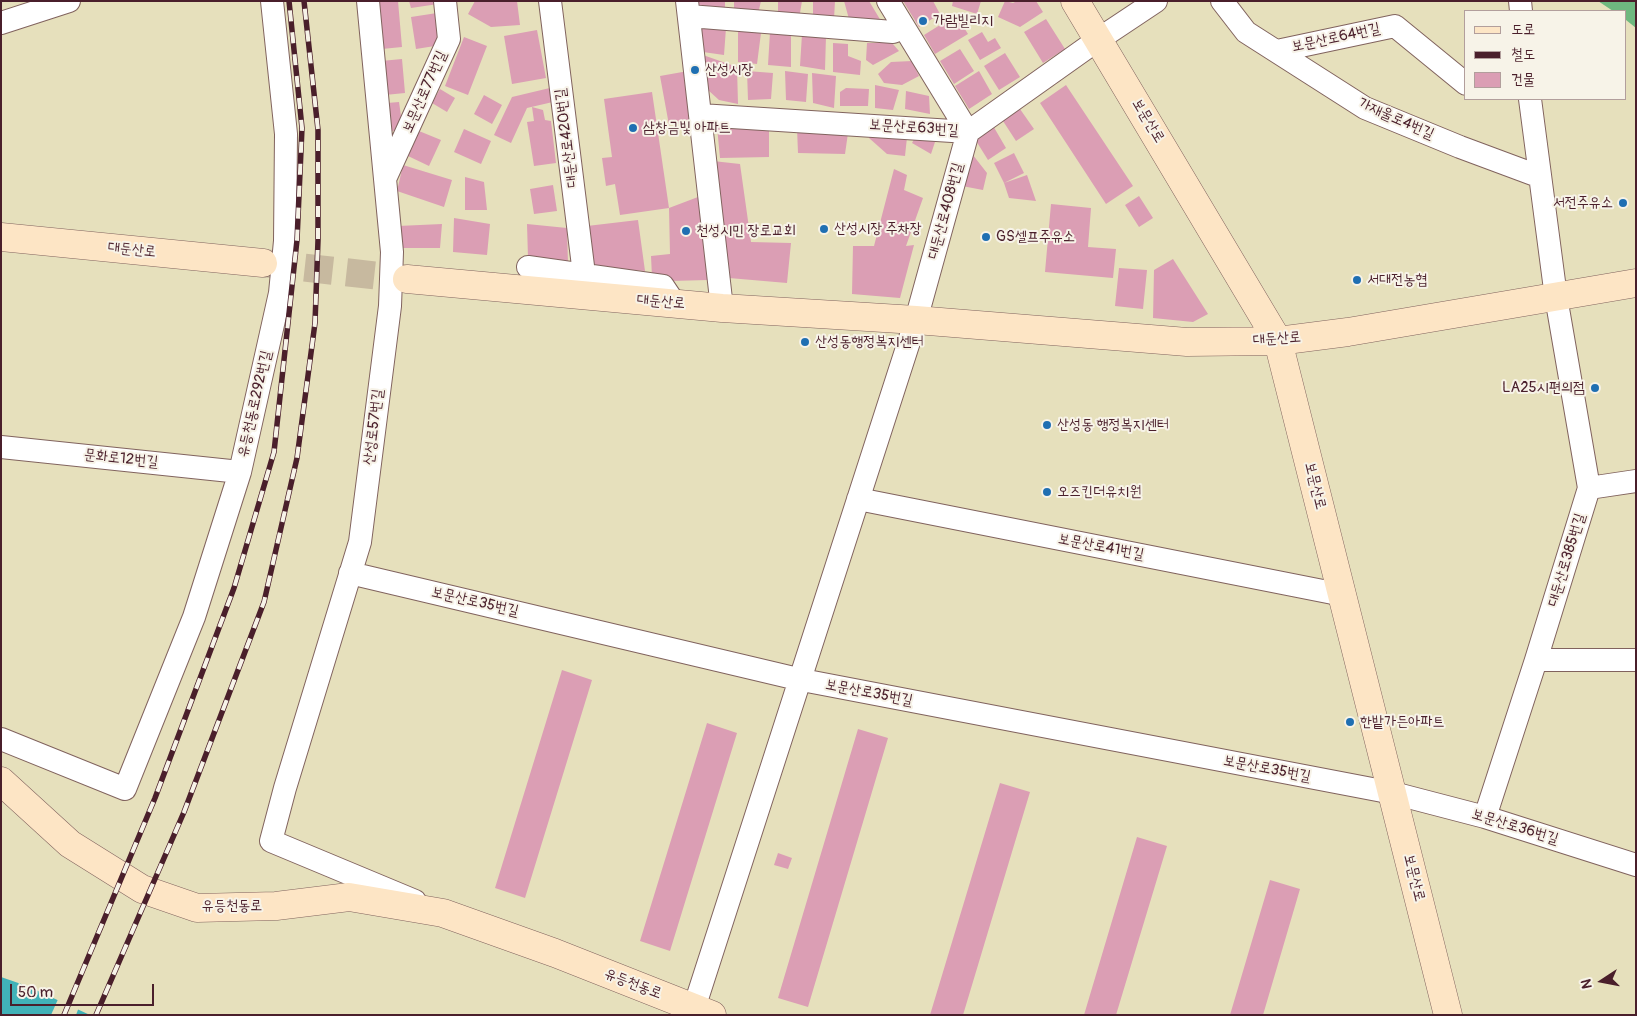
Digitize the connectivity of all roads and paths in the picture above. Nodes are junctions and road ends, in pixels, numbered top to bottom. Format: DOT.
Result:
graph roads {
  1 [pos="68,1"];
  2 [pos="272,1"];
  3 [pos="368,1"];
  4 [pos="445,1"];
  5 [pos="550,1"];
  6 [pos="888,1"];
  7 [pos="1075,1"];
  8 [pos="1156,1"];
  9 [pos="1222,1"];
  10 [pos="688,8"];
  11 [pos="1,23"];
  12 [pos="904,28"];
  13 [pos="1099,39"];
  14 [pos="1277,51"];
  15 [pos="1464,82"];
  16 [pos="1530,100"];
  17 [pos="700,115"];
  18 [pos="968,132"];
  19 [pos="1538,176"];
  20 [pos="385,180"];
  21 [pos="1,237"];
  22 [pos="263,264"];
  23 [pos="528,267"];
  24 [pos="584,274"];
  25 [pos="407,279"];
  26 [pos="1636,283"];
  27 [pos="1556,297"];
  28 [pos="675,304"];
  29 [pos="722,308"];
  30 [pos="916,320"];
  31 [pos="1278,341"];
  32 [pos="1,447"];
  33 [pos="240,472"];
  34 [pos="1636,481"];
  35 [pos="1589,488"];
  36 [pos="858,499"];
  37 [pos="350,573"];
  38 [pos="1343,595"];
  39 [pos="1536,660"];
  40 [pos="1636,660"];
  41 [pos="802,680"];
  42 [pos="1,739"];
  43 [pos="1,780"];
  44 [pos="1393,793"];
  45 [pos="1485,817"];
  46 [pos="271,841"];
  47 [pos="1636,865"];
  48 [pos="443,912"];
  49 [pos="703,1011"];
  50 [pos="1448,1015"];
  1 -- 11 [label="street"];
  2 -- 33 [label="street, 유등천동로292번길"];
  3 -- 20 [label="street, 산성로57번길"];
  4 -- 20 [label="street, 보문산로77번길"];
  5 -- 24 [label="street, 대둔산로420번길"];
  6 -- 12 [label="street"];
  7 -- 13 [label="main road, 보문산로"];
  8 -- 13 [label="street"];
  9 -- 14 [label="street, 가재울로4번길"];
  10 -- 12 [label="street"];
  10 -- 17 [label="street"];
  12 -- 18 [label="street"];
  13 -- 18 [label="street, 보문산로63번길"];
  13 -- 31 [label="main road, 보문산로"];
  14 -- 15 [label="street, 보문산로64번길"];
  14 -- 19 [label="street, 가재울로4번길"];
  16 -- 19 [label="street, 대둔산로385번길"];
  17 -- 18 [label="street, 보문산로63번길"];
  17 -- 29 [label="street"];
  18 -- 30 [label="street, 대둔산로408번길"];
  19 -- 27 [label="street, 대둔산로385번길"];
  20 -- 37 [label="street, 산성로57번길"];
  21 -- 22 [label="main road, 대둔산로"];
  23 -- 24 [label="street"];
  24 -- 28 [label="street"];
  25 -- 28 [label="main road, 대둔산로"];
  26 -- 27 [label="main road, 대둔산로"];
  27 -- 31 [label="main road, 대둔산로"];
  27 -- 35 [label="street, 대둔산로385번길"];
  28 -- 29 [label="main road, 대둔산로"];
  29 -- 30 [label="main road, 대둔산로"];
  30 -- 31 [label="main road, 대둔산로"];
  30 -- 36 [label="street"];
  31 -- 38 [label="main road, 보문산로"];
  32 -- 33 [label="street, 문화로12번길"];
  33 -- 42 [label="street, 유등천동로292번길"];
  34 -- 35 [label="street"];
  35 -- 39 [label="street, 대둔산로385번길"];
  36 -- 38 [label="street, 보문산로41번길"];
  36 -- 41 [label="street"];
  37 -- 41 [label="street, 보문산로35번길"];
  37 -- 46 [label="street, 산성로57번길"];
  38 -- 44 [label="main road, 보문산로"];
  39 -- 40 [label="street"];
  39 -- 45 [label="street, 대둔산로385번길"];
  41 -- 44 [label="street, 보문산로35번길"];
  41 -- 49 [label="street"];
  43 -- 48 [label="main road, 유등천동로"];
  44 -- 45 [label="street, 보문산로36번길"];
  44 -- 50 [label="main road, 보문산로"];
  45 -- 47 [label="street, 보문산로36번길"];
  46 -- 48 [label="street, 유등천동로"];
  48 -- 49 [label="main road, 유등천동로"];
}
